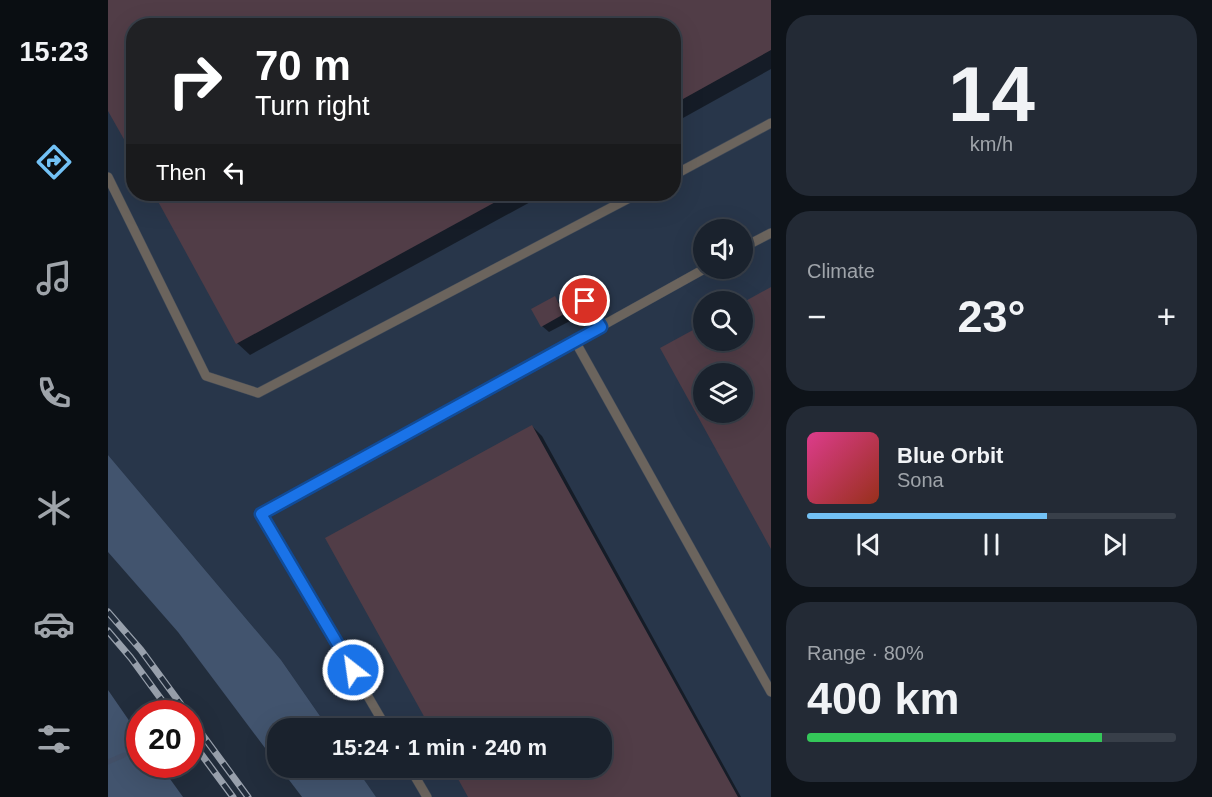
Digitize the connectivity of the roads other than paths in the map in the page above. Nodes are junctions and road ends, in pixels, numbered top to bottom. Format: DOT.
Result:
graph roads {
  1 [pos="771,123"];
  2 [pos="681,171"];
  3 [pos="108,177"];
  4 [pos="625,201"];
  5 [pos="771,233"];
  6 [pos="753,242"];
  7 [pos="693,275"];
  8 [pos="585,301"];
  9 [pos="601,327"];
  10 [pos="575,341"];
  11 [pos="771,692"];
  12 [pos="381,718"];
  13 [pos="416,778"];
  14 [pos="427,797"];
  1 -- 2 [label="lane"];
  3 -- 4 [label="lane"];
  5 -- 6 [label="lane"];
  7 -- 9 [label="lane"];
  8 -- 9 [label="lane"];
  9 -- 10 [label="lane"];
  10 -- 11 [label="lane"];
  10 -- 12 [label="lane"];
  13 -- 14 [label="lane"];
}
